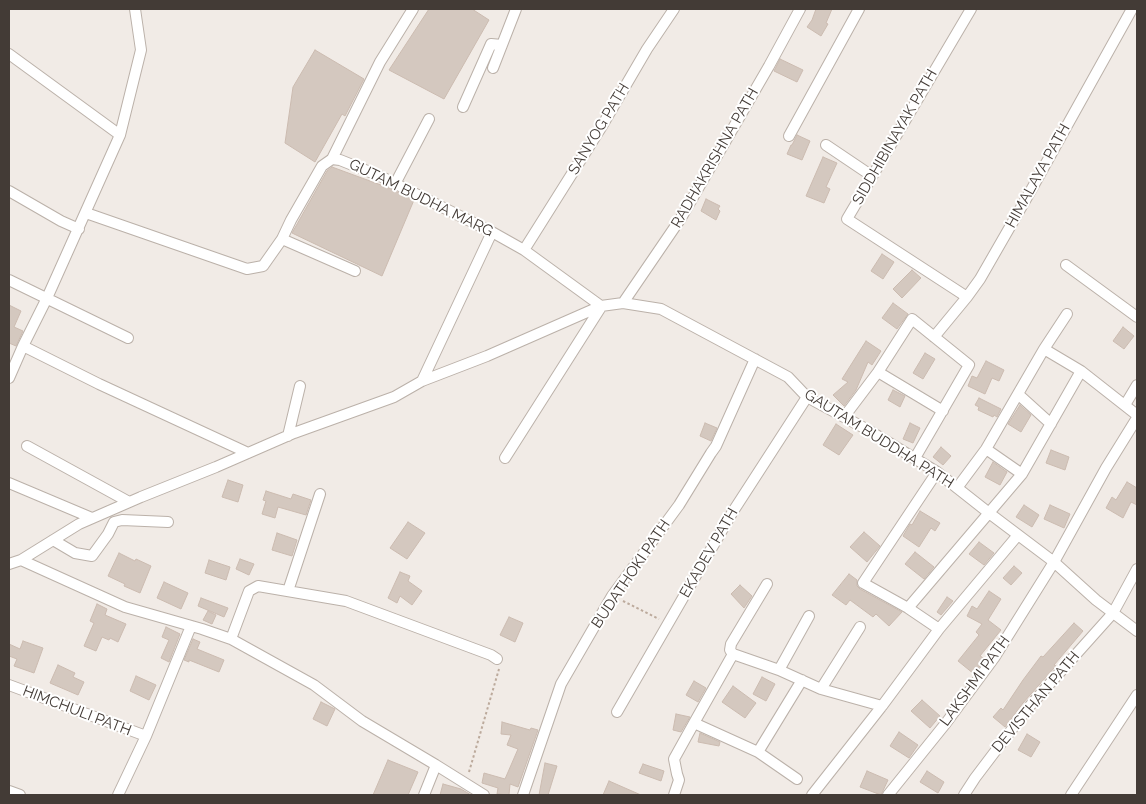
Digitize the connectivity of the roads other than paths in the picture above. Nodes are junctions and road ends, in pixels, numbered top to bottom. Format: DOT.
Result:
graph roads {
  1 [pos="135,9"];
  2 [pos="413,9"];
  3 [pos="516,9"];
  4 [pos="674,9"];
  5 [pos="800,9"];
  6 [pos="859,9"];
  7 [pos="971,9"];
  8 [pos="1132,9"];
  9 [pos="502,45"];
  10 [pos="9,54"];
  11 [pos="493,68"];
  12 [pos="463,107"];
  13 [pos="428,118"];
  14 [pos="120,136"];
  15 [pos="789,136"];
  16 [pos="826,145"];
  17 [pos="332,159"];
  18 [pos="872,176"];
  19 [pos="395,184"];
  20 [pos="9,191"];
  21 [pos="86,214"];
  22 [pos="79,229"];
  23 [pos="492,232"];
  24 [pos="282,239"];
  25 [pos="524,250"];
  26 [pos="1066,265"];
  27 [pos="356,271"];
  28 [pos="9,280"];
  29 [pos="967,297"];
  30 [pos="48,298"];
  31 [pos="623,303"];
  32 [pos="601,306"];
  33 [pos="1067,314"];
  34 [pos="1137,317"];
  35 [pos="934,337"];
  36 [pos="128,338"];
  37 [pos="23,346"];
  38 [pos="1044,349"];
  39 [pos="9,352"];
  40 [pos="19,357"];
  41 [pos="755,359"];
  42 [pos="1081,371"];
  43 [pos="878,372"];
  44 [pos="9,378"];
  45 [pos="422,381"];
  46 [pos="1137,384"];
  47 [pos="300,386"];
  48 [pos="1019,395"];
  49 [pos="807,397"];
  50 [pos="1125,405"];
  51 [pos="943,411"];
  52 [pos="844,417"];
  53 [pos="1137,417"];
  54 [pos="1051,424"];
  55 [pos="288,436"];
  56 [pos="27,446"];
  57 [pos="986,449"];
  58 [pos="248,453"];
  59 [pos="505,458"];
  60 [pos="915,458"];
  61 [pos="937,472"];
  62 [pos="1022,474"];
  63 [pos="9,483"];
  64 [pos="957,488"];
  65 [pos="320,494"];
  66 [pos="128,502"];
  67 [pos="989,513"];
  68 [pos="92,518"];
  69 [pos="168,522"];
  70 [pos="1018,535"];
  71 [pos="53,540"];
  72 [pos="21,560"];
  73 [pos="1054,562"];
  74 [pos="9,564"];
  75 [pos="1137,569"];
  76 [pos="767,584"];
  77 [pos="288,591"];
  78 [pos="908,608"];
  79 [pos="1113,613"];
  80 [pos="808,616"];
  81 [pos="191,626"];
  82 [pos="860,627"];
  83 [pos="939,629"];
  84 [pos="1137,631"];
  85 [pos="231,639"];
  86 [pos="732,654"];
  87 [pos="497,659"];
  88 [pos="779,670"];
  89 [pos="802,680"];
  90 [pos="9,685"];
  91 [pos="821,689"];
  92 [pos="1137,695"];
  93 [pos="882,706"];
  94 [pos="617,712"];
  95 [pos="694,723"];
  96 [pos="146,736"];
  97 [pos="758,752"];
  98 [pos="436,765"];
  99 [pos="797,780"];
  100 [pos="9,791"];
  101 [pos="20,795"];
  102 [pos="118,795"];
  103 [pos="424,795"];
  104 [pos="484,795"];
  105 [pos="523,795"];
  106 [pos="674,795"];
  107 [pos="812,795"];
  108 [pos="888,795"];
  109 [pos="964,795"];
  110 [pos="1071,795"];
  1 -- 14 [label="street"];
  2 -- 17 [label="street"];
  3 -- 9 [label="street"];
  4 -- 25 [label="street, SANYOG PATH"];
  5 -- 31 [label="street, RADHAKRISHNA PATH"];
  6 -- 15 [label="street"];
  7 -- 18 [label="street, SIDDHIBINAYAK PATH"];
  8 -- 29 [label="street, HIMALAYA PATH"];
  9 -- 11 [label="street"];
  9 -- 12 [label="street"];
  10 -- 14 [label="street"];
  13 -- 19 [label="street"];
  14 -- 21 [label="street"];
  16 -- 18 [label="street"];
  17 -- 19 [label="street, GUTAM BUDHA MARG"];
  17 -- 24 [label="street, GUTAM BUDHA MARG"];
  18 -- 29 [label="street, SIDDHIBINAYAK PATH"];
  19 -- 23 [label="street, GUTAM BUDHA MARG"];
  20 -- 22 [label="street"];
  21 -- 22 [label="street"];
  21 -- 24 [label="street, GUTAM BUDHA MARG"];
  22 -- 30 [label="street"];
  23 -- 25 [label="street, GUTAM BUDHA MARG"];
  23 -- 45 [label="street"];
  24 -- 27 [label="street"];
  25 -- 32 [label="street, GUTAM BUDHA MARG"];
  26 -- 34 [label="street"];
  28 -- 30 [label="street"];
  29 -- 35 [label="street, HIMALAYA PATH"];
  30 -- 36 [label="street"];
  30 -- 37 [label="street"];
  31 -- 32 [label="street"];
  31 -- 41 [label="street, GAUTAM BUDDHA PATH"];
  32 -- 45 [label="street"];
  32 -- 59 [label="street"];
  33 -- 38 [label="street"];
  35 -- 43 [label="street"];
  35 -- 51 [label="street"];
  37 -- 40 [label="street"];
  37 -- 58 [label="street"];
  38 -- 42 [label="street"];
  38 -- 48 [label="street"];
  39 -- 40 [label="street"];
  40 -- 44 [label="street"];
  41 -- 49 [label="street, GAUTAM BUDDHA PATH"];
  41 -- 105 [label="street, BUDATHOKI PATH"];
  42 -- 50 [label="street"];
  42 -- 54 [label="street"];
  43 -- 51 [label="street"];
  43 -- 52 [label="street"];
  45 -- 55 [label="street"];
  46 -- 50 [label="street"];
  47 -- 55 [label="street"];
  48 -- 54 [label="street"];
  48 -- 57 [label="street"];
  49 -- 52 [label="street, GAUTAM BUDDHA PATH"];
  49 -- 94 [label="street, EKADEV PATH"];
  50 -- 53 [label="street"];
  51 -- 60 [label="street"];
  52 -- 60 [label="street, GAUTAM BUDDHA PATH"];
  53 -- 73 [label="street, LAKSHMI PATH"];
  54 -- 62 [label="street"];
  55 -- 58 [label="street"];
  56 -- 66 [label="street"];
  57 -- 62 [label="street"];
  57 -- 64 [label="street"];
  58 -- 66 [label="street"];
  60 -- 61 [label="street, GAUTAM BUDDHA PATH"];
  61 -- 64 [label="street, GAUTAM BUDDHA PATH"];
  61 -- 78 [label="street"];
  62 -- 67 [label="street"];
  63 -- 68 [label="street"];
  64 -- 67 [label="street, GAUTAM BUDDHA PATH"];
  65 -- 77 [label="street"];
  66 -- 68 [label="street"];
  67 -- 70 [label="street, GAUTAM BUDDHA PATH"];
  67 -- 78 [label="street"];
  68 -- 71 [label="street"];
  69 -- 71 [label="street"];
  70 -- 73 [label="street, GAUTAM BUDDHA PATH"];
  70 -- 83 [label="street"];
  71 -- 72 [label="street"];
  72 -- 74 [label="street"];
  72 -- 81 [label="street"];
  73 -- 79 [label="street, GAUTAM BUDDHA PATH"];
  73 -- 108 [label="street, LAKSHMI PATH"];
  75 -- 79 [label="street, DEVISTHAN PATH"];
  76 -- 86 [label="street"];
  77 -- 85 [label="street"];
  77 -- 87 [label="street"];
  78 -- 83 [label="street"];
  79 -- 84 [label="street, GAUTAM BUDDHA PATH"];
  79 -- 109 [label="street, DEVISTHAN PATH"];
  80 -- 88 [label="street"];
  81 -- 85 [label="street"];
  81 -- 96 [label="street"];
  82 -- 91 [label="street"];
  83 -- 93 [label="street"];
  85 -- 98 [label="street"];
  86 -- 88 [label="street"];
  86 -- 95 [label="street"];
  88 -- 89 [label="street"];
  89 -- 91 [label="street"];
  89 -- 97 [label="street"];
  90 -- 96 [label="street, HIMCHULI PATH"];
  91 -- 93 [label="street"];
  92 -- 110 [label="street"];
  93 -- 107 [label="street"];
  95 -- 97 [label="street"];
  95 -- 106 [label="street"];
  96 -- 102 [label="street"];
  97 -- 99 [label="street"];
  98 -- 103 [label="street"];
  98 -- 104 [label="street"];
  100 -- 101 [label="street"];
}
